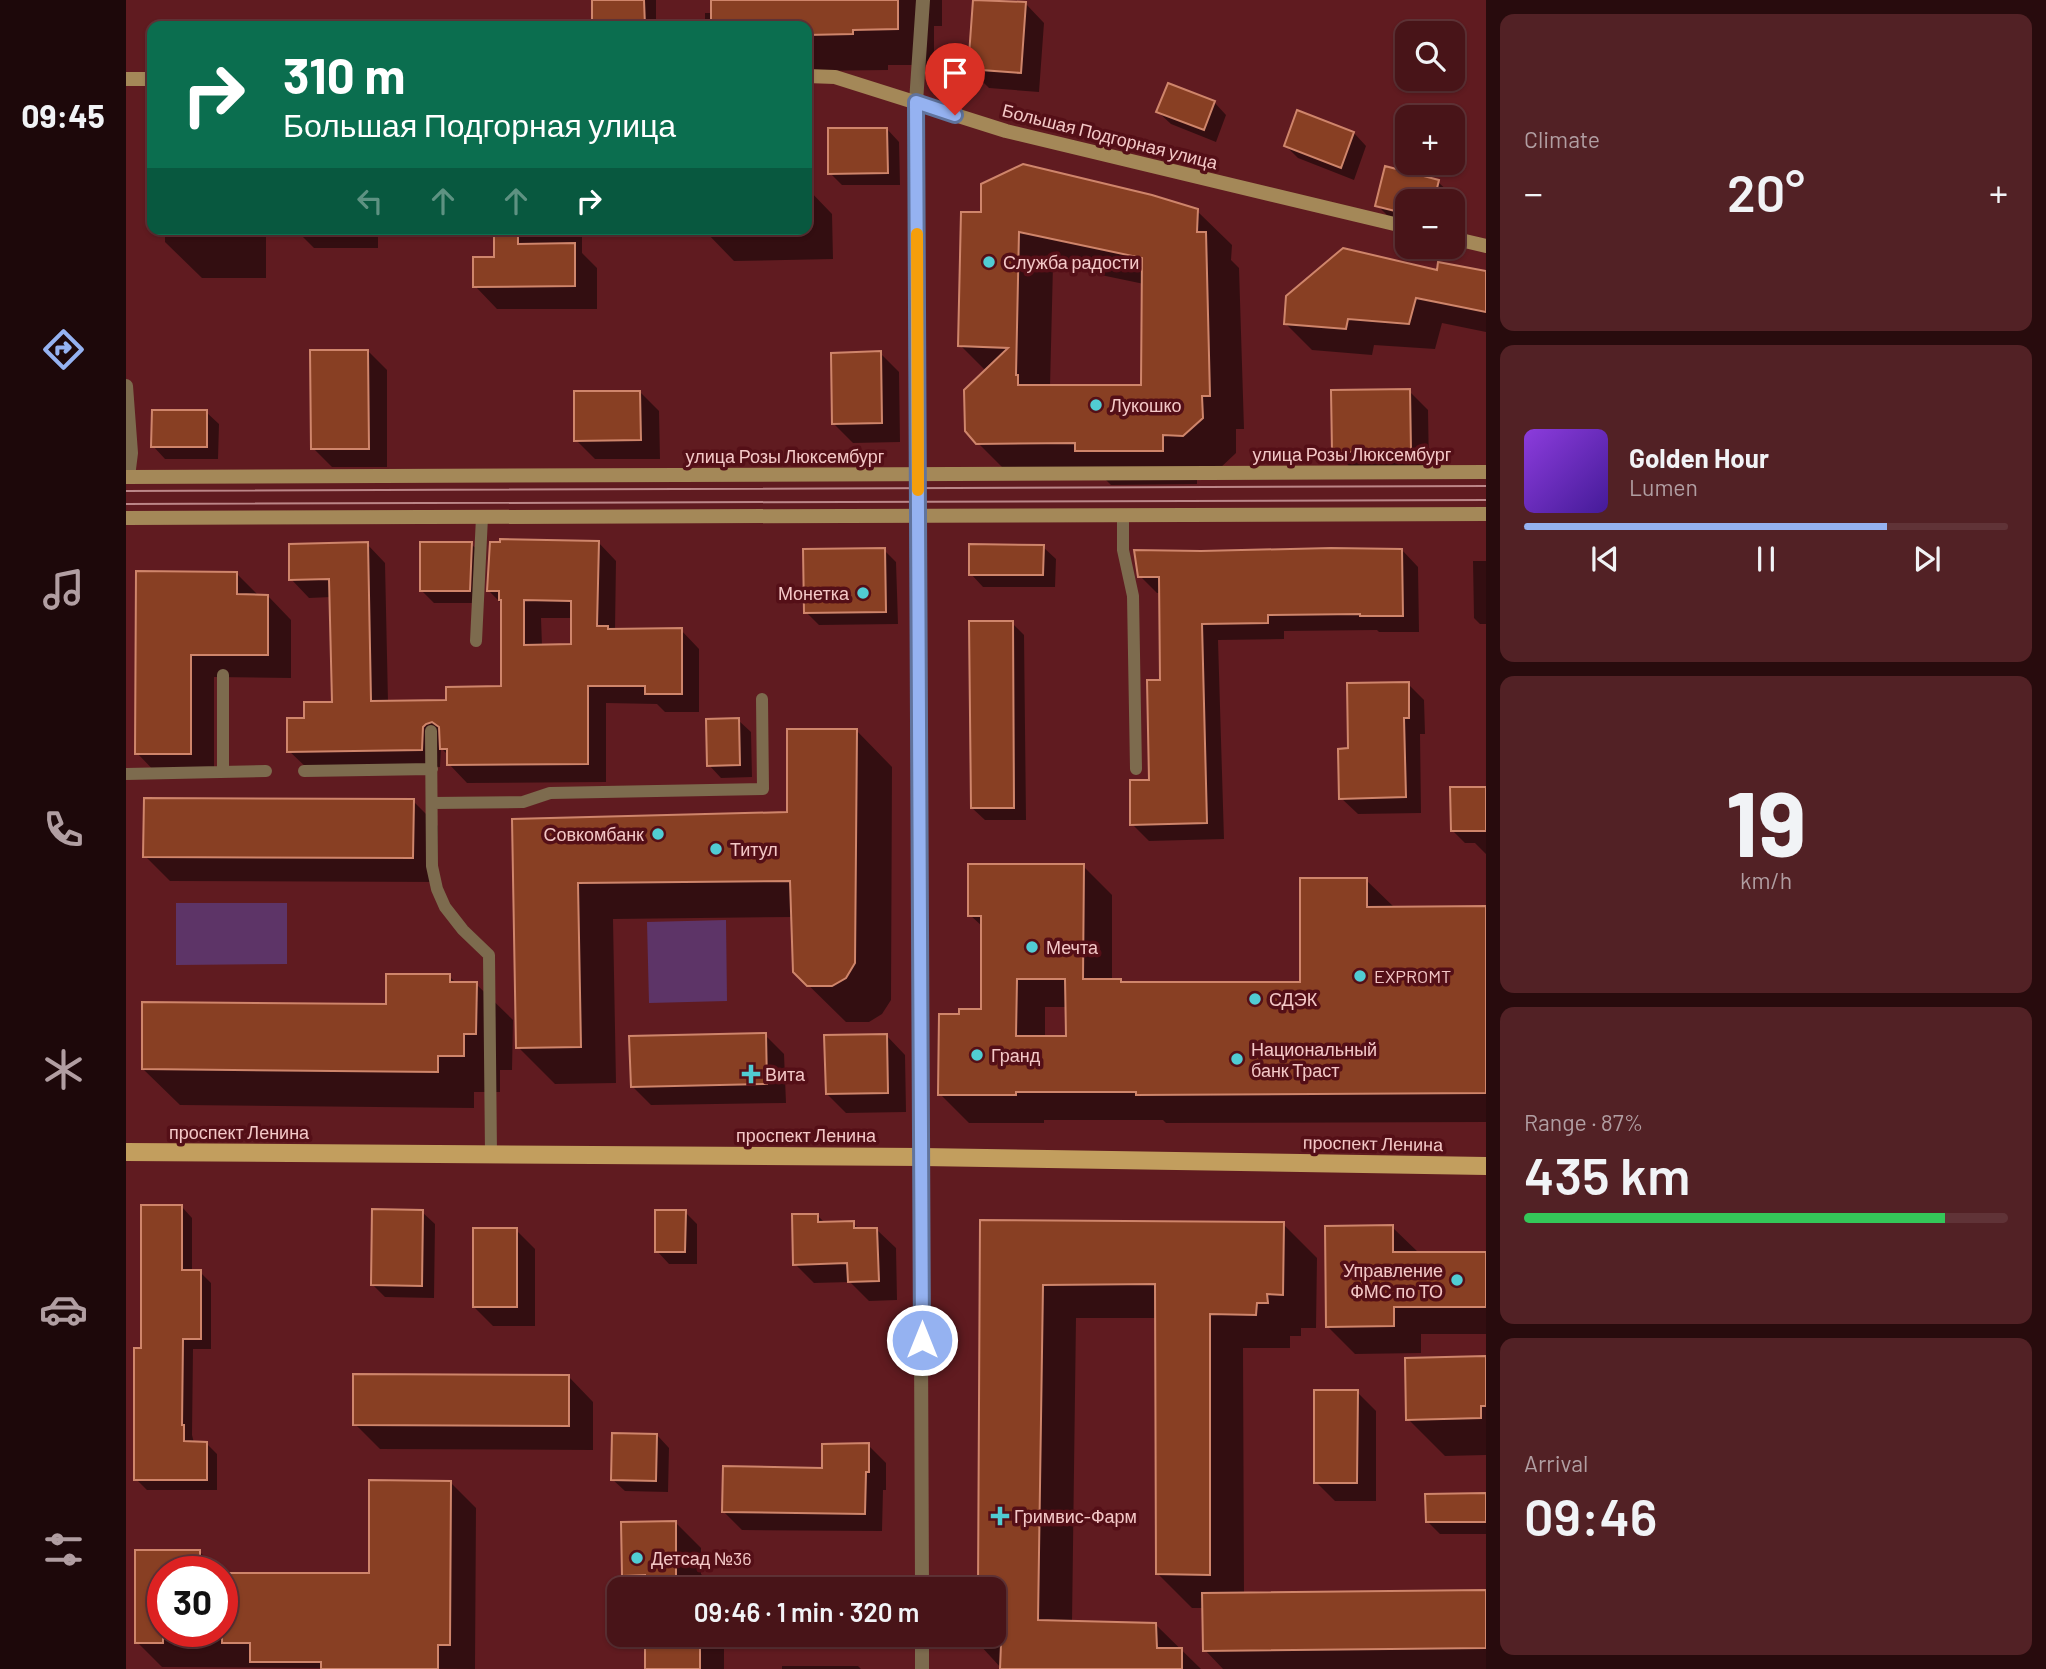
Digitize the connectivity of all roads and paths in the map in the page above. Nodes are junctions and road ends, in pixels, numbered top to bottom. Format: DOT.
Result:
graph roads {
  1 [pos="923,0"];
  2 [pos="812,76"];
  3 [pos="126,79"];
  4 [pos="147,79"];
  5 [pos="916,102"];
  6 [pos="1395,224"];
  7 [pos="1465,241"];
  8 [pos="1486,246"];
  9 [pos="126,386"];
  10 [pos="1486,472"];
  11 [pos="919,475"];
  12 [pos="127,479"];
  13 [pos="1486,514"];
  14 [pos="1123,515"];
  15 [pos="918,516"];
  16 [pos="482,517"];
  17 [pos="126,518"];
  18 [pos="475,641"];
  19 [pos="223,675"];
  20 [pos="762,699"];
  21 [pos="431,731"];
  22 [pos="432,769"];
  23 [pos="1136,769"];
  24 [pos="266,771"];
  25 [pos="304,771"];
  26 [pos="223,772"];
  27 [pos="126,774"];
  28 [pos="432,803"];
  29 [pos="126,1152"];
  30 [pos="491,1154"];
  31 [pos="922,1157"];
  32 [pos="1486,1166"];
  33 [pos="922,1577"];
  34 [pos="922,1647"];
  35 [pos="922,1669"];
  1 -- 5 [label="street"];
  2 -- 5 [label="main road, Большая Подгорная улица"];
  3 -- 4 [label="main road"];
  5 -- 6 [label="main road, Большая Подгорная улица"];
  5 -- 11 [label="street"];
  7 -- 8 [label="main road"];
  9 -- 12 [label="street"];
  10 -- 11 [label="main road, улица Розы Люксембург"];
  11 -- 12 [label="main road, улица Розы Люксембург"];
  11 -- 15 [label="street"];
  13 -- 14 [label="main road"];
  14 -- 15 [label="main road"];
  14 -- 23 [label="lane"];
  15 -- 16 [label="main road"];
  15 -- 31 [label="street"];
  16 -- 17 [label="main road"];
  16 -- 18 [label="lane"];
  19 -- 26 [label="lane"];
  20 -- 28 [label="lane"];
  21 -- 22 [label="lane"];
  22 -- 25 [label="lane"];
  22 -- 28 [label="lane"];
  24 -- 26 [label="lane"];
  26 -- 27 [label="lane"];
  28 -- 30 [label="lane"];
  29 -- 30 [label="main road, проспект Ленина"];
  30 -- 31 [label="main road, проспект Ленина"];
  31 -- 32 [label="main road, проспект Ленина"];
  31 -- 33 [label="street"];
  34 -- 35 [label="street"];
}
